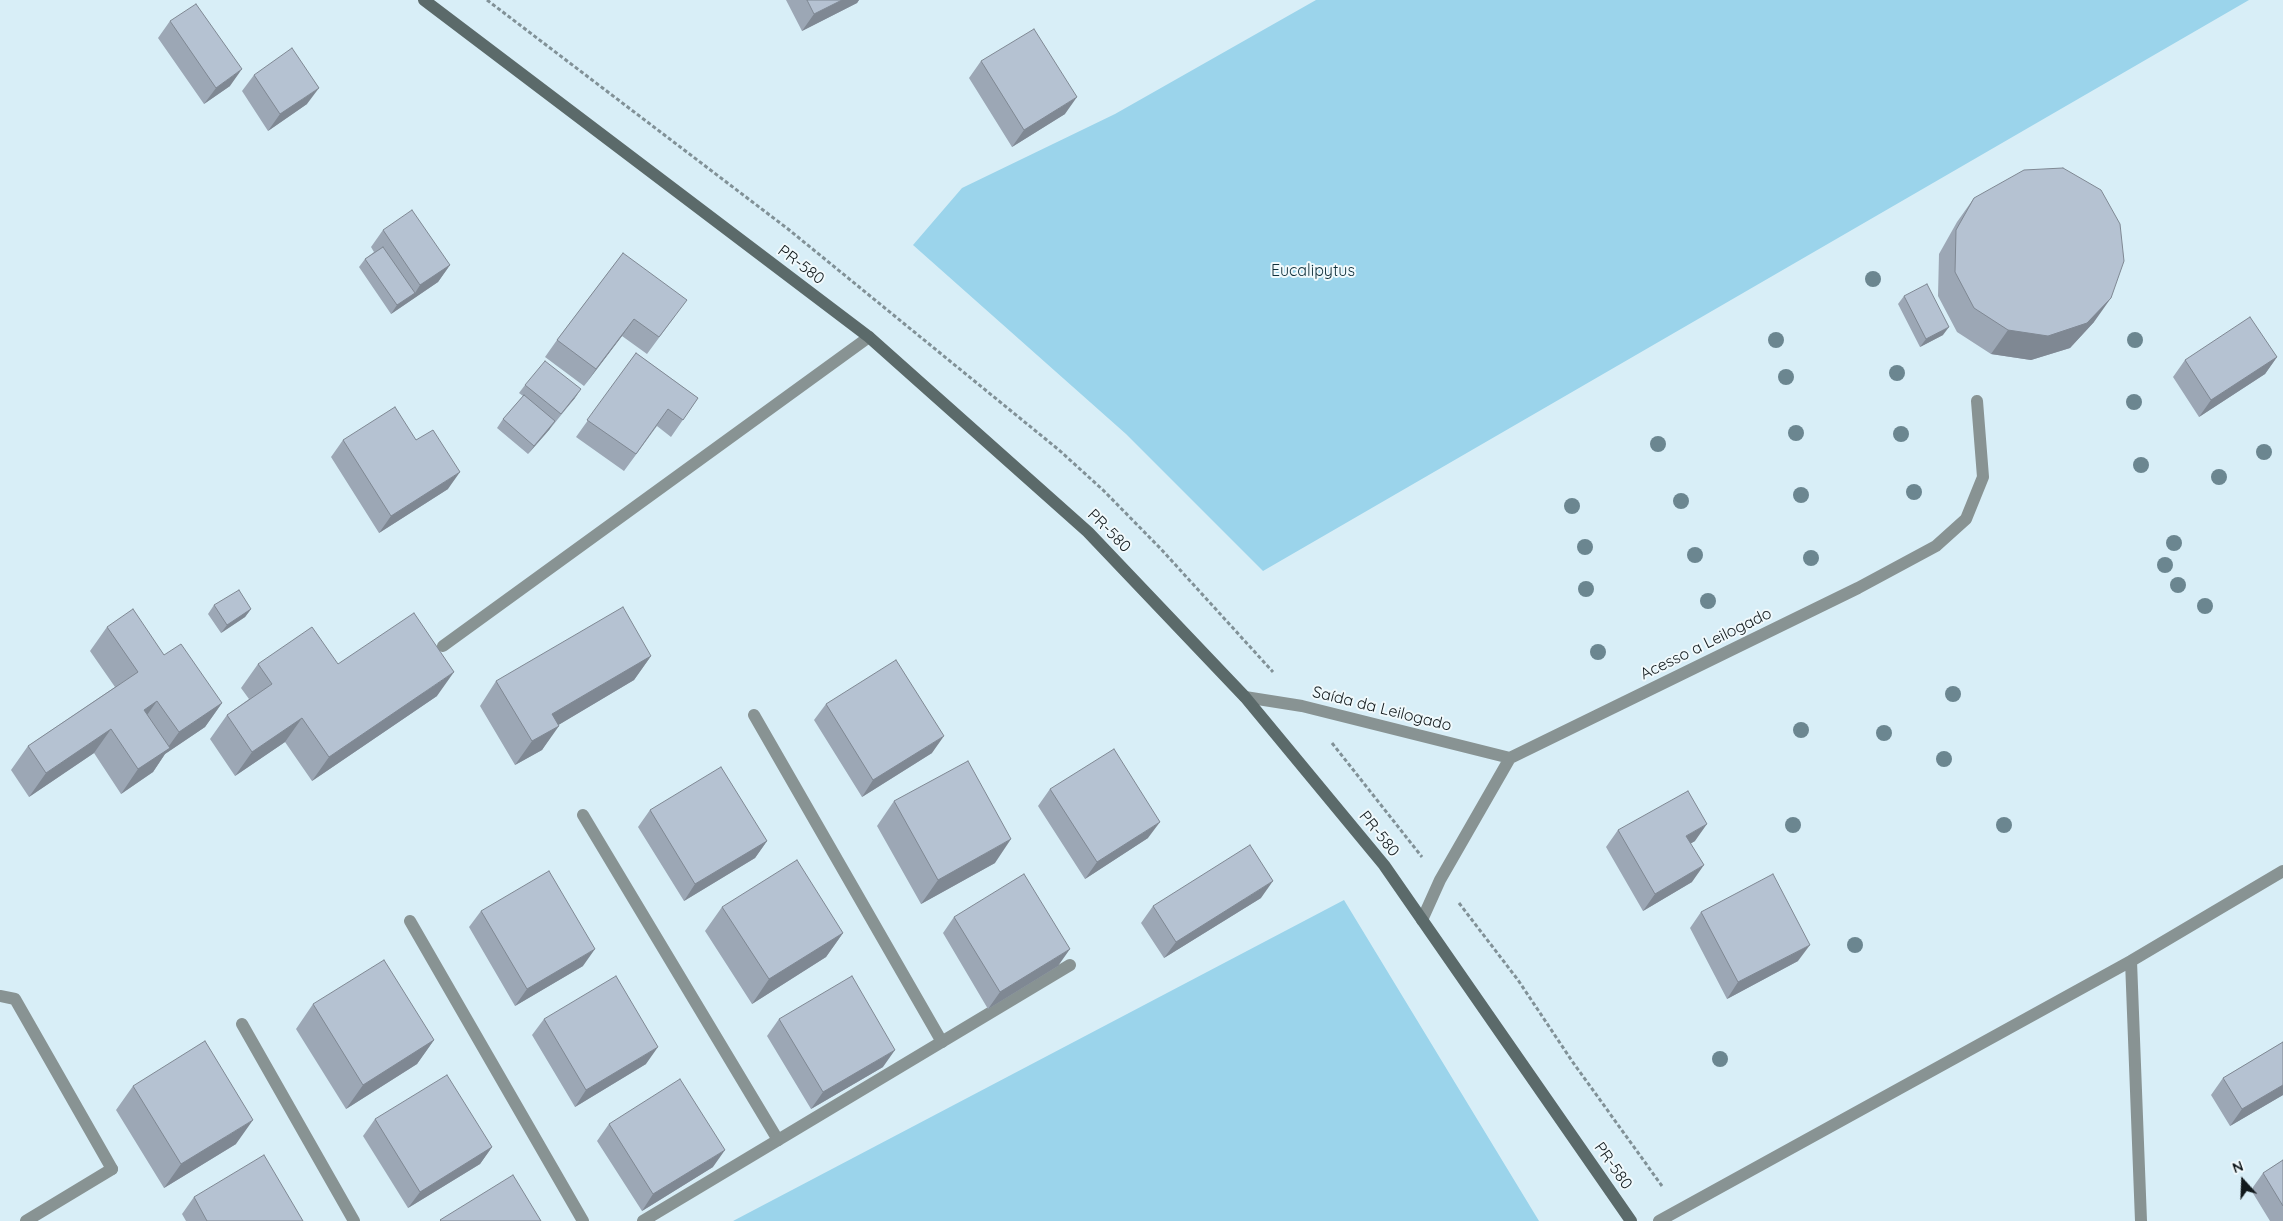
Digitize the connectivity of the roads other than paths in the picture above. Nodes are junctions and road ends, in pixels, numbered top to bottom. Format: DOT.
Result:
graph roads {
  1 [pos="424,0"];
  2 [pos="869,337"];
  3 [pos="1977,401"];
  4 [pos="443,646"];
  5 [pos="1245,697"];
  6 [pos="754,715"];
  7 [pos="1510,758"];
  8 [pos="583,815"];
  9 [pos="2283,871"];
  10 [pos="1422,920"];
  11 [pos="410,921"];
  12 [pos="2131,961"];
  13 [pos="1070,965"];
  14 [pos="0,996"];
  15 [pos="242,1024"];
  16 [pos="942,1042"];
  17 [pos="778,1140"];
  18 [pos="26,1221"];
  19 [pos="354,1221"];
  20 [pos="583,1221"];
  21 [pos="643,1221"];
  22 [pos="1631,1221"];
  23 [pos="1659,1221"];
  24 [pos="2140,1221"];
  1 -- 2 [label="main road, PR-580 / PR-580"];
  2 -- 4 [label="street"];
  2 -- 5 [label="main road, PR-580 / PR-580"];
  3 -- 7 [label="street, Acesso a Leilogado"];
  5 -- 7 [label="street, Saída da Leilogado"];
  5 -- 10 [label="main road, PR-580 / PR-580"];
  6 -- 16 [label="street"];
  7 -- 10 [label="street"];
  8 -- 17 [label="street"];
  9 -- 12 [label="street"];
  10 -- 22 [label="main road, PR-580 / PR-580"];
  11 -- 20 [label="street"];
  12 -- 23 [label="street"];
  12 -- 24 [label="street"];
  13 -- 16 [label="street"];
  14 -- 18 [label="street"];
  15 -- 19 [label="street"];
  16 -- 17 [label="street"];
  17 -- 21 [label="street"];
}
